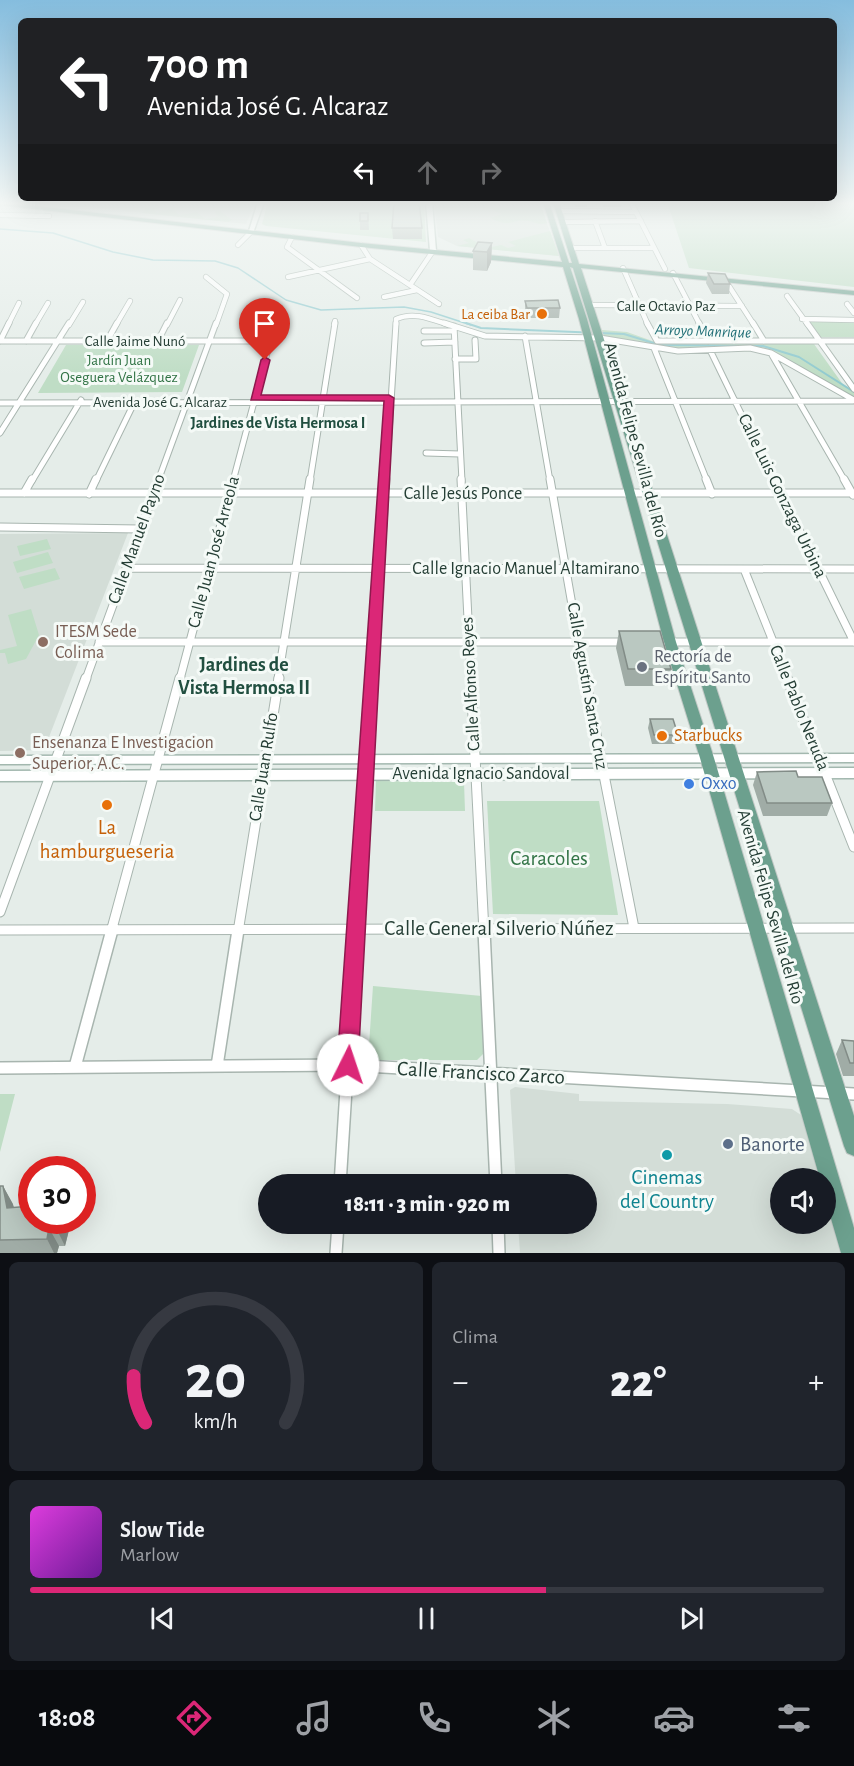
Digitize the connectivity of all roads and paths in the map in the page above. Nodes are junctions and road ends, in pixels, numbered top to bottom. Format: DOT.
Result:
graph roads {
  1 [pos="306,260"];
  2 [pos="363,260"];
  3 [pos="372,260"];
  4 [pos="426,260"];
  5 [pos="529,260"];
  6 [pos="534,260"];
  7 [pos="564,260"];
  8 [pos="569,260"];
  9 [pos="576,260"];
  10 [pos="593,260"];
  11 [pos="599,260"];
  12 [pos="660,260"];
  13 [pos="565,264"];
  14 [pos="622,268"];
  15 [pos="664,269"];
  16 [pos="319,270"];
  17 [pos="673,273"];
  18 [pos="206,277"];
  19 [pos="288,277"];
  20 [pos="724,278"];
  21 [pos="580,282"];
  22 [pos="410,285"];
  23 [pos="417,290"];
  24 [pos="854,291"];
  25 [pos="787,296"];
  26 [pos="384,297"];
  27 [pos="357,298"];
  28 [pos="180,300"];
  29 [pos="130,301"];
  30 [pos="83,302"];
  31 [pos="19,303"];
  32 [pos="48,303"];
  33 [pos="439,304"];
  34 [pos="847,304"];
  35 [pos="589,305"];
  36 [pos="638,305"];
  37 [pos="690,306"];
  38 [pos="742,306"];
  39 [pos="854,313"];
  40 [pos="278,314"];
  41 [pos="802,319"];
  42 [pos="854,320"];
  43 [pos="335,321"];
  44 [pos="424,321"];
  45 [pos="454,328"];
  46 [pos="424,331"];
  47 [pos="593,334"];
  48 [pos="525,336"];
  49 [pos="476,340"];
  50 [pos="0,341"];
  51 [pos="26,341"];
  52 [pos="58,341"];
  53 [pos="107,341"];
  54 [pos="158,341"];
  55 [pos="209,341"];
  56 [pos="270,341"];
  57 [pos="708,341"];
  58 [pos="764,341"];
  59 [pos="818,341"];
  60 [pos="854,341"];
  61 [pos="455,342"];
  62 [pos="654,348"];
  63 [pos="711,350"];
  64 [pos="771,353"];
  65 [pos="455,359"];
  66 [pos="854,389"];
  67 [pos="0,398"];
  68 [pos="21,400"];
  69 [pos="81,400"];
  70 [pos="135,400"];
  71 [pos="188,400"];
  72 [pos="254,400"];
  73 [pos="322,400"];
  74 [pos="389,400"];
  75 [pos="457,400"];
  76 [pos="536,400"];
  77 [pos="854,400"];
  78 [pos="603,401"];
  79 [pos="621,401"];
  80 [pos="675,401"];
  81 [pos="735,401"];
  82 [pos="799,401"];
  83 [pos="0,403"];
  84 [pos="0,433"];
  85 [pos="426,453"];
  86 [pos="460,454"];
  87 [pos="0,493"];
  88 [pos="24,494"];
  89 [pos="89,494"];
  90 [pos="153,494"];
  91 [pos="229,494"];
  92 [pos="308,494"];
  93 [pos="383,494"];
  94 [pos="462,494"];
  95 [pos="553,494"];
  96 [pos="649,494"];
  97 [pos="712,494"];
  98 [pos="781,494"];
  99 [pos="853,494"];
  100 [pos="629,495"];
  101 [pos="0,527"];
  102 [pos="140,529"];
  103 [pos="126,568"];
  104 [pos="209,568"];
  105 [pos="296,569"];
  106 [pos="379,569"];
  107 [pos="466,569"];
  108 [pos="566,569"];
  109 [pos="744,569"];
  110 [pos="818,569"];
  111 [pos="854,569"];
  112 [pos="650,570"];
  113 [pos="674,570"];
  114 [pos="99,642"];
  115 [pos="189,642"];
  116 [pos="284,642"];
  117 [pos="374,642"];
  118 [pos="469,642"];
  119 [pos="579,642"];
  120 [pos="636,642"];
  121 [pos="664,642"];
  122 [pos="694,642"];
  123 [pos="773,642"];
  124 [pos="854,642"];
  125 [pos="707,758"];
  126 [pos="732,758"];
  127 [pos="819,758"];
  128 [pos="854,758"];
  129 [pos="266,759"];
  130 [pos="367,759"];
  131 [pos="475,759"];
  132 [pos="599,759"];
  133 [pos="0,760"];
  134 [pos="56,760"];
  135 [pos="158,760"];
  136 [pos="825,773"];
  137 [pos="854,773"];
  138 [pos="476,774"];
  139 [pos="603,774"];
  140 [pos="711,774"];
  141 [pos="737,774"];
  142 [pos="263,775"];
  143 [pos="366,775"];
  144 [pos="0,776"];
  145 [pos="50,776"];
  146 [pos="153,776"];
  147 [pos="854,847"];
  148 [pos="0,912"];
  149 [pos="483,928"];
  150 [pos="633,928"];
  151 [pos="756,928"];
  152 [pos="785,928"];
  153 [pos="854,928"];
  154 [pos="239,929"];
  155 [pos="356,929"];
  156 [pos="0,930"];
  157 [pos="112,930"];
  158 [pos="348,1065"];
  159 [pos="217,1066"];
  160 [pos="75,1067"];
  161 [pos="0,1068"];
  162 [pos="491,1074"];
  163 [pos="804,1092"];
  164 [pos="838,1094"];
  165 [pos="854,1094"];
  166 [pos="854,1146"];
  167 [pos="341,1174"];
  168 [pos="496,1174"];
  169 [pos="337,1234"];
  170 [pos="498,1234"];
  171 [pos="336,1253"];
  172 [pos="499,1253"];
  173 [pos="851,1253"];
  1 -- 16 [label="street"];
  2 -- 16 [label="street"];
  3 -- 22 [label="street"];
  4 -- 22 [label="street"];
  5 -- 13 [label="main road"];
  6 -- 13 [label="main road"];
  7 -- 13 [label="main road, Avenida Felipe Sevilla del Río"];
  8 -- 13 [label="main road"];
  9 -- 21 [label="main road, Avenida Felipe Sevilla del Río"];
  10 -- 14 [label="main road"];
  11 -- 15 [label="main road"];
  12 -- 15 [label="street"];
  13 -- 47 [label="main road, Avenida Felipe Sevilla del Río"];
  14 -- 17 [label="main road"];
  14 -- 21 [label="main road"];
  14 -- 36 [label="street"];
  15 -- 24 [label="main road"];
  16 -- 19 [label="street"];
  16 -- 27 [label="street"];
  17 -- 20 [label="main road"];
  17 -- 37 [label="street"];
  18 -- 55 [label="street, Calle Manuel Payno"];
  20 -- 24 [label="main road"];
  20 -- 38 [label="street"];
  21 -- 35 [label="main road, Avenida Felipe Sevilla del Río"];
  22 -- 23 [label="street"];
  23 -- 26 [label="street"];
  23 -- 33 [label="street"];
  25 -- 41 [label="street"];
  28 -- 54 [label="street"];
  29 -- 53 [label="street"];
  30 -- 52 [label="street"];
  31 -- 50 [label="street"];
  32 -- 51 [label="street"];
  34 -- 39 [label="street"];
  35 -- 36 [label="street, Calle Octavio Paz"];
  35 -- 47 [label="main road, Avenida Felipe Sevilla del Río"];
  36 -- 37 [label="street, Calle Octavio Paz"];
  36 -- 57 [label="street"];
  37 -- 38 [label="street, Calle Octavio Paz"];
  37 -- 57 [label="street"];
  38 -- 58 [label="street"];
  40 -- 56 [label="street, Calle Juan José Arreola"];
  41 -- 42 [label="street"];
  41 -- 59 [label="street"];
  43 -- 73 [label="street, Calle Juan Rulfo"];
  44 -- 46 [label="street"];
  45 -- 46 [label="street"];
  45 -- 48 [label="street"];
  45 -- 61 [label="street, Calle Alfonso Reyes"];
  45 -- 74 [label="street"];
  46 -- 61 [label="street"];
  47 -- 48 [label="street"];
  47 -- 62 [label="street"];
  47 -- 78 [label="main road, Avenida Felipe Sevilla del Río"];
  47 -- 79 [label="main road, Avenida Felipe Sevilla del Río"];
  48 -- 76 [label="street, Calle Agustín Santa Cruz"];
  49 -- 65 [label="street"];
  50 -- 51 [label="street, Calle Jaime Nunó"];
  51 -- 52 [label="street, Calle Jaime Nunó"];
  52 -- 53 [label="street, Calle Jaime Nunó"];
  52 -- 68 [label="street"];
  53 -- 54 [label="street, Calle Jaime Nunó"];
  54 -- 55 [label="street, Calle Jaime Nunó"];
  55 -- 56 [label="street, Calle Jaime Nunó"];
  55 -- 71 [label="street, Calle Manuel Payno"];
  56 -- 72 [label="street, Calle Juan José Arreola"];
  57 -- 58 [label="street"];
  58 -- 59 [label="street"];
  59 -- 60 [label="street"];
  59 -- 66 [label="street"];
  61 -- 65 [label="street, Calle Alfonso Reyes"];
  62 -- 63 [label="street"];
  62 -- 80 [label="street"];
  63 -- 64 [label="street"];
  63 -- 81 [label="street, Calle Luis Gonzaga Urbina"];
  64 -- 77 [label="street"];
  64 -- 82 [label="street"];
  65 -- 75 [label="street, Calle Alfonso Reyes"];
  67 -- 68 [label="street, Avenida José G. Alcaraz"];
  68 -- 69 [label="street, Avenida José G. Alcaraz"];
  68 -- 83 [label="street, Avenida José G. Alcaraz"];
  68 -- 84 [label="street"];
  69 -- 70 [label="street, Avenida José G. Alcaraz"];
  69 -- 88 [label="street"];
  70 -- 71 [label="street, Avenida José G. Alcaraz"];
  70 -- 89 [label="street"];
  71 -- 72 [label="street, Avenida José G. Alcaraz"];
  71 -- 90 [label="street, Calle Manuel Payno"];
  72 -- 73 [label="street, Avenida José G. Alcaraz"];
  72 -- 91 [label="street, Calle Juan José Arreola"];
  73 -- 74 [label="street, Avenida José G. Alcaraz"];
  73 -- 92 [label="street, Calle Juan Rulfo"];
  74 -- 75 [label="street, Avenida José G. Alcaraz"];
  74 -- 93 [label="street"];
  75 -- 76 [label="street, Avenida José G. Alcaraz"];
  75 -- 86 [label="street, Calle Alfonso Reyes"];
  76 -- 78 [label="street, Avenida José G. Alcaraz"];
  76 -- 95 [label="street, Calle Agustín Santa Cruz"];
  77 -- 82 [label="street, Avenida José G. Alcaraz"];
  78 -- 79 [label="street, Avenida José G. Alcaraz"];
  78 -- 100 [label="main road, Avenida Felipe Sevilla del Río"];
  79 -- 80 [label="street, Avenida José G. Alcaraz"];
  79 -- 96 [label="main road, Avenida Felipe Sevilla del Río"];
  80 -- 81 [label="street, Avenida José G. Alcaraz"];
  80 -- 97 [label="street"];
  81 -- 82 [label="street, Avenida José G. Alcaraz"];
  81 -- 98 [label="street, Calle Luis Gonzaga Urbina"];
  82 -- 99 [label="street"];
  85 -- 86 [label="street"];
  86 -- 94 [label="street, Calle Alfonso Reyes"];
  87 -- 88 [label="street, Calle Jesús Ponce"];
  88 -- 89 [label="street, Calle Jesús Ponce"];
  89 -- 90 [label="street, Calle Jesús Ponce"];
  90 -- 91 [label="street, Calle Jesús Ponce"];
  90 -- 102 [label="street, Calle Manuel Payno"];
  91 -- 92 [label="street, Calle Jesús Ponce"];
  91 -- 104 [label="street, Calle Juan José Arreola"];
  92 -- 93 [label="street, Calle Jesús Ponce"];
  92 -- 105 [label="street, Calle Juan Rulfo"];
  93 -- 94 [label="street, Calle Jesús Ponce"];
  93 -- 106 [label="street"];
  94 -- 95 [label="street, Calle Jesús Ponce"];
  94 -- 107 [label="street, Calle Alfonso Reyes"];
  95 -- 100 [label="street, Calle Jesús Ponce"];
  95 -- 108 [label="street, Calle Agustín Santa Cruz"];
  96 -- 97 [label="street, Calle Jesús Ponce"];
  96 -- 100 [label="street, Calle Jesús Ponce"];
  96 -- 113 [label="main road, Avenida Felipe Sevilla del Río"];
  97 -- 98 [label="street, Calle Jesús Ponce"];
  98 -- 99 [label="street, Calle Jesús Ponce"];
  98 -- 110 [label="street, Calle Luis Gonzaga Urbina"];
  100 -- 112 [label="main road, Avenida Felipe Sevilla del Río"];
  101 -- 102 [label="street"];
  102 -- 103 [label="street, Calle Manuel Payno"];
  103 -- 104 [label="street, Calle Ignacio Manuel Altamirano"];
  103 -- 114 [label="street, Calle Manuel Payno"];
  104 -- 105 [label="street, Calle Ignacio Manuel Altamirano"];
  104 -- 115 [label="street, Calle Juan José Arreola"];
  105 -- 106 [label="street, Calle Ignacio Manuel Altamirano"];
  105 -- 116 [label="street, Calle Juan Rulfo"];
  106 -- 107 [label="street, Calle Ignacio Manuel Altamirano"];
  106 -- 117 [label="street"];
  107 -- 108 [label="street, Calle Ignacio Manuel Altamirano"];
  107 -- 118 [label="street, Calle Alfonso Reyes"];
  108 -- 112 [label="street, Calle Ignacio Manuel Altamirano"];
  108 -- 119 [label="street, Calle Agustín Santa Cruz"];
  109 -- 110 [label="street, Calle Ignacio Manuel Altamirano"];
  109 -- 113 [label="street, Calle Ignacio Manuel Altamirano"];
  109 -- 123 [label="street, Calle Pablo Neruda"];
  110 -- 111 [label="street, Calle Ignacio Manuel Altamirano"];
  110 -- 124 [label="street, Calle Luis Gonzaga Urbina"];
  112 -- 113 [label="street, Calle Ignacio Manuel Altamirano"];
  112 -- 121 [label="main road, Avenida Felipe Sevilla del Río"];
  113 -- 122 [label="main road, Avenida Felipe Sevilla del Río"];
  114 -- 115 [label="street"];
  114 -- 134 [label="street, Calle Manuel Payno"];
  115 -- 116 [label="street"];
  115 -- 135 [label="street, Calle Juan José Arreola"];
  116 -- 117 [label="street"];
  116 -- 129 [label="street, Calle Juan Rulfo"];
  117 -- 118 [label="street"];
  117 -- 130 [label="street"];
  118 -- 119 [label="street"];
  118 -- 131 [label="street, Calle Alfonso Reyes"];
  119 -- 120 [label="street"];
  119 -- 132 [label="street, Calle Agustín Santa Cruz"];
  121 -- 122 [label="street"];
  121 -- 125 [label="main road, Avenida Felipe Sevilla del Río"];
  122 -- 123 [label="street"];
  122 -- 126 [label="main road, Avenida Felipe Sevilla del Río"];
  123 -- 124 [label="street"];
  123 -- 127 [label="street, Calle Pablo Neruda"];
  125 -- 126 [label="main road, Avenida Ignacio Sandoval"];
  125 -- 132 [label="main road, Avenida Ignacio Sandoval"];
  125 -- 140 [label="main road, Avenida Felipe Sevilla del Río"];
  126 -- 127 [label="main road, Avenida Ignacio Sandoval"];
  126 -- 141 [label="main road, Avenida Felipe Sevilla del Río"];
  127 -- 128 [label="main road, Avenida Ignacio Sandoval"];
  127 -- 136 [label="street, Calle Pablo Neruda"];
  129 -- 130 [label="main road, Avenida Ignacio Sandoval"];
  129 -- 135 [label="main road, Avenida Ignacio Sandoval"];
  129 -- 142 [label="street, Calle Juan Rulfo"];
  130 -- 131 [label="main road, Avenida Ignacio Sandoval"];
  130 -- 143 [label="street"];
  131 -- 132 [label="main road, Avenida Ignacio Sandoval"];
  131 -- 138 [label="street, Calle Alfonso Reyes"];
  132 -- 139 [label="street, Calle Agustín Santa Cruz"];
  133 -- 134 [label="main road, Avenida Ignacio Sandoval"];
  134 -- 135 [label="main road, Avenida Ignacio Sandoval"];
  134 -- 145 [label="street, Calle Manuel Payno"];
  135 -- 146 [label="street, Calle Juan José Arreola"];
  136 -- 137 [label="main road, Avenida Ignacio Sandoval"];
  136 -- 141 [label="main road, Avenida Ignacio Sandoval"];
  136 -- 147 [label="street, Calle Pablo Neruda"];
  138 -- 139 [label="main road, Avenida Ignacio Sandoval"];
  138 -- 143 [label="main road, Avenida Ignacio Sandoval"];
  138 -- 149 [label="street, Calle Alfonso Reyes"];
  139 -- 140 [label="main road, Avenida Ignacio Sandoval"];
  139 -- 150 [label="street, Calle Agustín Santa Cruz"];
  140 -- 141 [label="main road, Avenida Ignacio Sandoval"];
  140 -- 151 [label="main road, Avenida Felipe Sevilla del Río"];
  141 -- 152 [label="main road, Avenida Felipe Sevilla del Río"];
  142 -- 143 [label="main road, Avenida Ignacio Sandoval"];
  142 -- 146 [label="main road, Avenida Ignacio Sandoval"];
  142 -- 154 [label="street, Calle Juan Rulfo"];
  143 -- 155 [label="street"];
  144 -- 145 [label="main road, Avenida Ignacio Sandoval"];
  145 -- 146 [label="main road, Avenida Ignacio Sandoval"];
  145 -- 148 [label="street, Calle Manuel Payno"];
  146 -- 157 [label="street, Calle Juan José Arreola"];
  149 -- 150 [label="street, Calle General Silverio Núñez"];
  149 -- 155 [label="street, Calle General Silverio Núñez"];
  149 -- 162 [label="street, Calle Alfonso Reyes"];
  150 -- 151 [label="street, Calle General Silverio Núñez"];
  151 -- 152 [label="street, Calle General Silverio Núñez"];
  151 -- 163 [label="main road, Avenida Felipe Sevilla del Río"];
  152 -- 153 [label="street, Calle General Silverio Núñez"];
  152 -- 164 [label="main road, Avenida Felipe Sevilla del Río"];
  154 -- 155 [label="street, Calle General Silverio Núñez"];
  154 -- 157 [label="street, Calle General Silverio Núñez"];
  154 -- 159 [label="street, Calle Juan Rulfo"];
  155 -- 158 [label="street"];
  156 -- 157 [label="street, Calle General Silverio Núñez"];
  157 -- 160 [label="street, Calle Juan José Arreola"];
  158 -- 159 [label="street, Calle Francisco Zarco"];
  158 -- 162 [label="street, Calle Francisco Zarco"];
  158 -- 167 [label="street"];
  159 -- 160 [label="street, Calle Francisco Zarco"];
  160 -- 161 [label="street, Calle Francisco Zarco"];
  162 -- 163 [label="street, Calle Francisco Zarco"];
  162 -- 168 [label="street, Calle Alfonso Reyes"];
  163 -- 164 [label="street, Calle Francisco Zarco"];
  163 -- 173 [label="main road, Avenida Felipe Sevilla del Río"];
  164 -- 165 [label="street, Calle Francisco Zarco"];
  164 -- 166 [label="main road, Avenida Felipe Sevilla del Río"];
  169 -- 171 [label="street"];
  170 -- 172 [label="street"];
}
